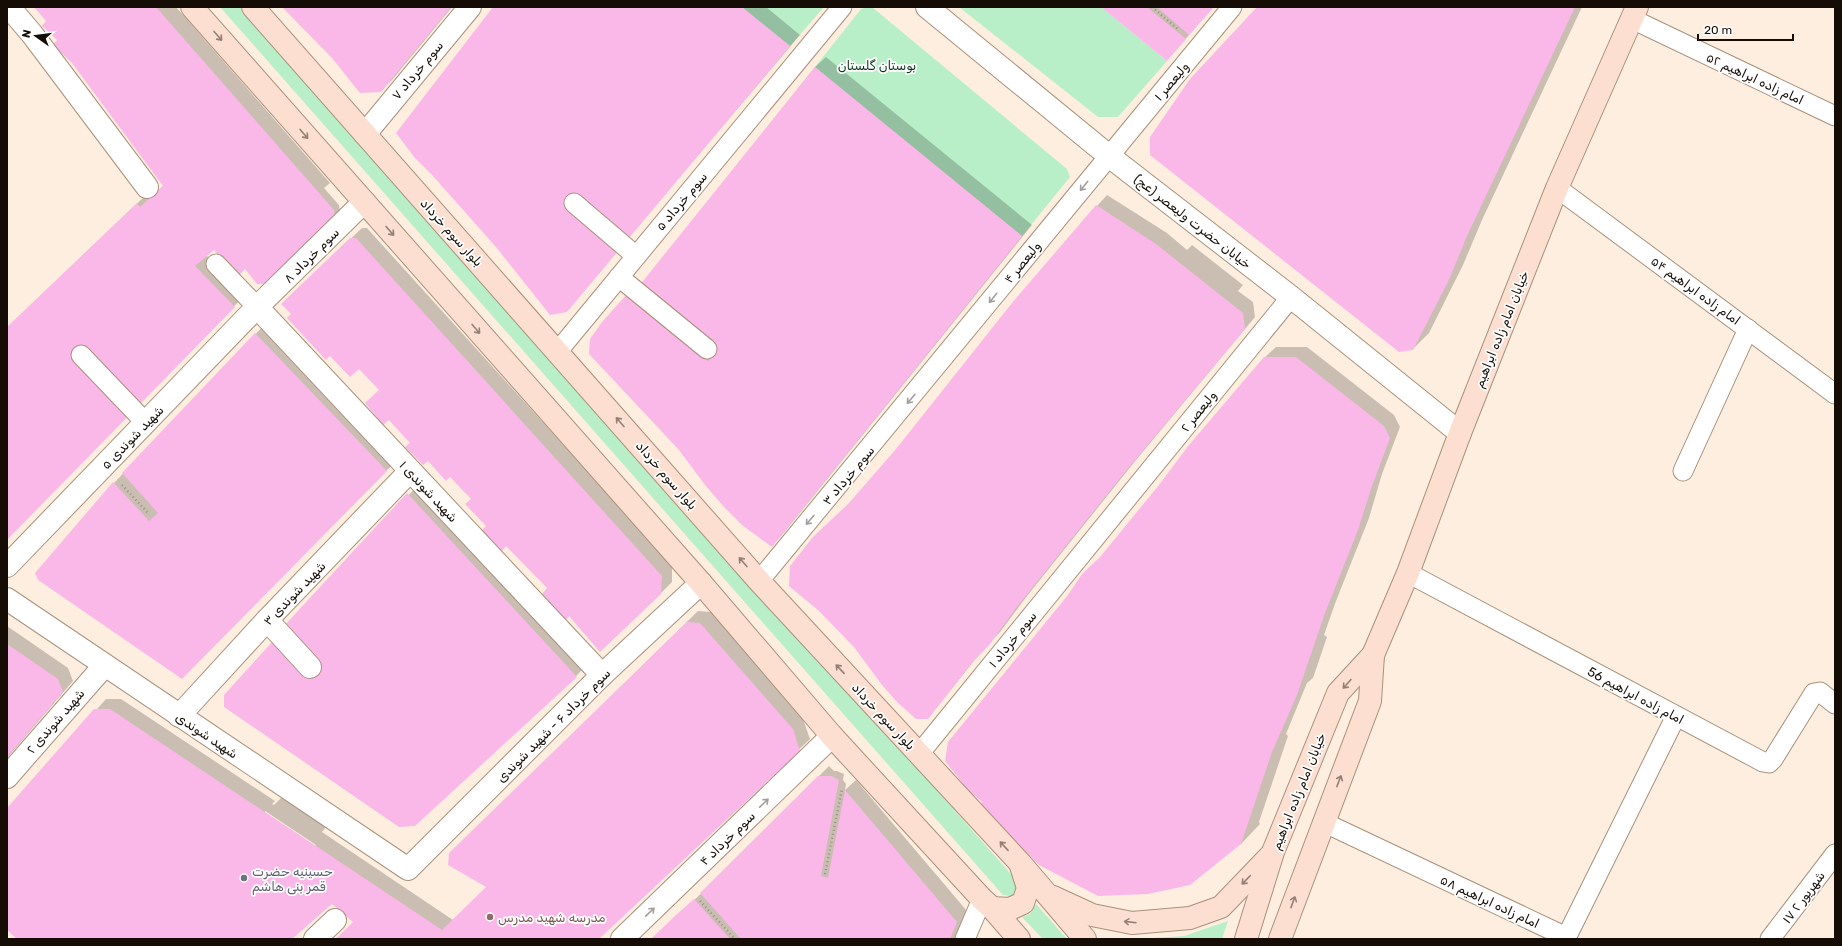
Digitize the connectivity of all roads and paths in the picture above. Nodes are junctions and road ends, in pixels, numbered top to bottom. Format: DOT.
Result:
graph roads {
  1 [pos="9,7"];
  2 [pos="192,7"];
  3 [pos="253,7"];
  4 [pos="470,7"];
  5 [pos="842,7"];
  6 [pos="927,7"];
  7 [pos="1152,7"];
  8 [pos="1232,7"];
  9 [pos="1635,13"];
  10 [pos="1199,48"];
  11 [pos="1835,116"];
  12 [pos="365,134"];
  13 [pos="1109,156"];
  14 [pos="147,187"];
  15 [pos="1557,188"];
  16 [pos="364,202"];
  17 [pos="574,203"];
  18 [pos="636,256"];
  19 [pos="216,264"];
  20 [pos="619,277"];
  21 [pos="1291,297"];
  22 [pos="257,307"];
  23 [pos="1748,329"];
  24 [pos="707,349"];
  25 [pos="558,351"];
  26 [pos="81,355"];
  27 [pos="936,369"];
  28 [pos="1835,394"];
  29 [pos="146,423"];
  30 [pos="1460,433"];
  31 [pos="105,465"];
  32 [pos="410,471"];
  33 [pos="1683,471"];
  34 [pos="149,514"];
  35 [pos="1106,524"];
  36 [pos="7,566"];
  37 [pos="1408,573"];
  38 [pos="759,581"];
  39 [pos="701,583"];
  40 [pos="7,600"];
  41 [pos="268,620"];
  42 [pos="1373,655"];
  43 [pos="104,666"];
  44 [pos="310,667"];
  45 [pos="602,675"];
  46 [pos="1835,704"];
  47 [pos="179,716"];
  48 [pos="1676,716"];
  49 [pos="832,736"];
  50 [pos="919,754"];
  51 [pos="849,755"];
  52 [pos="7,777"];
  53 [pos="1322,822"];
  54 [pos="1273,852"];
  55 [pos="1835,854"];
  56 [pos="1021,864"];
  57 [pos="408,869"];
  58 [pos="825,874"];
  59 [pos="682,881"];
  60 [pos="1047,894"];
  61 [pos="987,904"];
  62 [pos="335,920"];
  63 [pos="315,939"];
  64 [pos="622,939"];
  65 [pos="735,939"];
  66 [pos="965,939"];
  67 [pos="1019,939"];
  68 [pos="1085,939"];
  69 [pos="1246,939"];
  70 [pos="1280,939"];
  71 [pos="1770,939"];
  1 -- 14 [label="street"];
  2 -- 16 [label="main road, one-way"];
  3 -- 12 [label="main road, بلوار سوم خرداد"];
  4 -- 12 [label="street, سوم خرداد ۷"];
  5 -- 18 [label="lane, سوم خرداد ۵"];
  6 -- 13 [label="street, خیابان حضرت ولیعصر (عج)"];
  7 -- 10 [label="path"];
  8 -- 10 [label="lane, ولیعصر ۱"];
  9 -- 11 [label="lane, امام زاده ابراهیم ۵۲"];
  9 -- 15 [label="main road, خیابان امام زاده ابراهیم"];
  10 -- 13 [label="lane, ولیعصر ۱"];
  12 -- 25 [label="main road, بلوار سوم خرداد"];
  13 -- 21 [label="street, خیابان حضرت ولیعصر (عج)"];
  13 -- 27 [label="lane, ولیعصر ۴, one-way"];
  15 -- 23 [label="lane, امام زاده ابراهیم ۵۴"];
  15 -- 30 [label="main road, خیابان امام زاده ابراهیم"];
  16 -- 22 [label="street, سوم خرداد ۸"];
  16 -- 39 [label="main road, one-way"];
  17 -- 18 [label="lane"];
  18 -- 20 [label="lane, سوم خرداد ۵"];
  19 -- 22 [label="lane"];
  20 -- 24 [label="lane"];
  20 -- 25 [label="lane, سوم خرداد ۵"];
  21 -- 30 [label="street, خیابان حضرت ولیعصر (عج)"];
  21 -- 35 [label="lane, ولیعصر ۲"];
  22 -- 29 [label="street, شهید شوندی ۵"];
  22 -- 32 [label="street, شهید شوندی ۱"];
  23 -- 28 [label="lane, امام زاده ابراهیم ۵۴"];
  23 -- 33 [label="lane"];
  38 -- 25 [label="main road, بلوار سوم خرداد, one-way"];
  26 -- 29 [label="lane"];
  27 -- 38 [label="lane, سوم خرداد ۳, one-way"];
  29 -- 31 [label="street, شهید شوندی ۵"];
  30 -- 37 [label="main road, خیابان امام زاده ابراهیم"];
  31 -- 34 [label="path"];
  31 -- 36 [label="street, شهید شوندی ۵"];
  32 -- 41 [label="street, شهید شوندی ۳"];
  32 -- 45 [label="street, شهید شوندی ۱"];
  35 -- 50 [label="lane, سوم خرداد ۱"];
  37 -- 42 [label="main road, خیابان امام زاده ابراهیم"];
  37 -- 48 [label="lane, امام زاده ابراهیم 56"];
  50 -- 38 [label="main road, بلوار سوم خرداد, one-way"];
  39 -- 45 [label="street, سوم خرداد ۶ - شهید شوندی"];
  39 -- 49 [label="main road"];
  40 -- 43 [label="street, شهید شوندی"];
  41 -- 44 [label="street"];
  41 -- 47 [label="street, شهید شوندی ۳"];
  53 -- 42 [label="main road, خیابان امام زاده ابراهیم, one-way"];
  42 -- 54 [label="main road, خیابان امام زاده ابراهیم, one-way"];
  43 -- 47 [label="street, شهید شوندی"];
  43 -- 52 [label="street, شهید شوندی ۲"];
  45 -- 57 [label="street, سوم خرداد ۶ - شهید شوندی"];
  46 -- 48 [label="lane, امام زاده ابراهیم 56"];
  47 -- 57 [label="street, شهید شوندی"];
  48 -- 53 [label="lane, امام زاده ابراهیم ۵۸"];
  49 -- 51 [label="main road"];
  59 -- 49 [label="street, سوم خرداد ۴, one-way"];
  56 -- 50 [label="main road, بلوار سوم خرداد, one-way"];
  51 -- 58 [label="path"];
  51 -- 61 [label="main road"];
  70 -- 53 [label="main road, خیابان امام زاده ابراهیم, one-way"];
  54 -- 60 [label="main road, one-way"];
  54 -- 69 [label="main road, خیابان امام زاده ابراهیم"];
  55 -- 71 [label="lane, ۱۷ شهریور ۲"];
  56 -- 60 [label="main road, بلوار سوم خرداد"];
  56 -- 61 [label="main road"];
  64 -- 59 [label="street, سوم خرداد ۴, one-way"];
  59 -- 65 [label="path"];
  60 -- 68 [label="main road, بلوار سوم خرداد"];
  61 -- 66 [label="lane"];
  61 -- 67 [label="main road"];
  62 -- 63 [label="street"];
}
